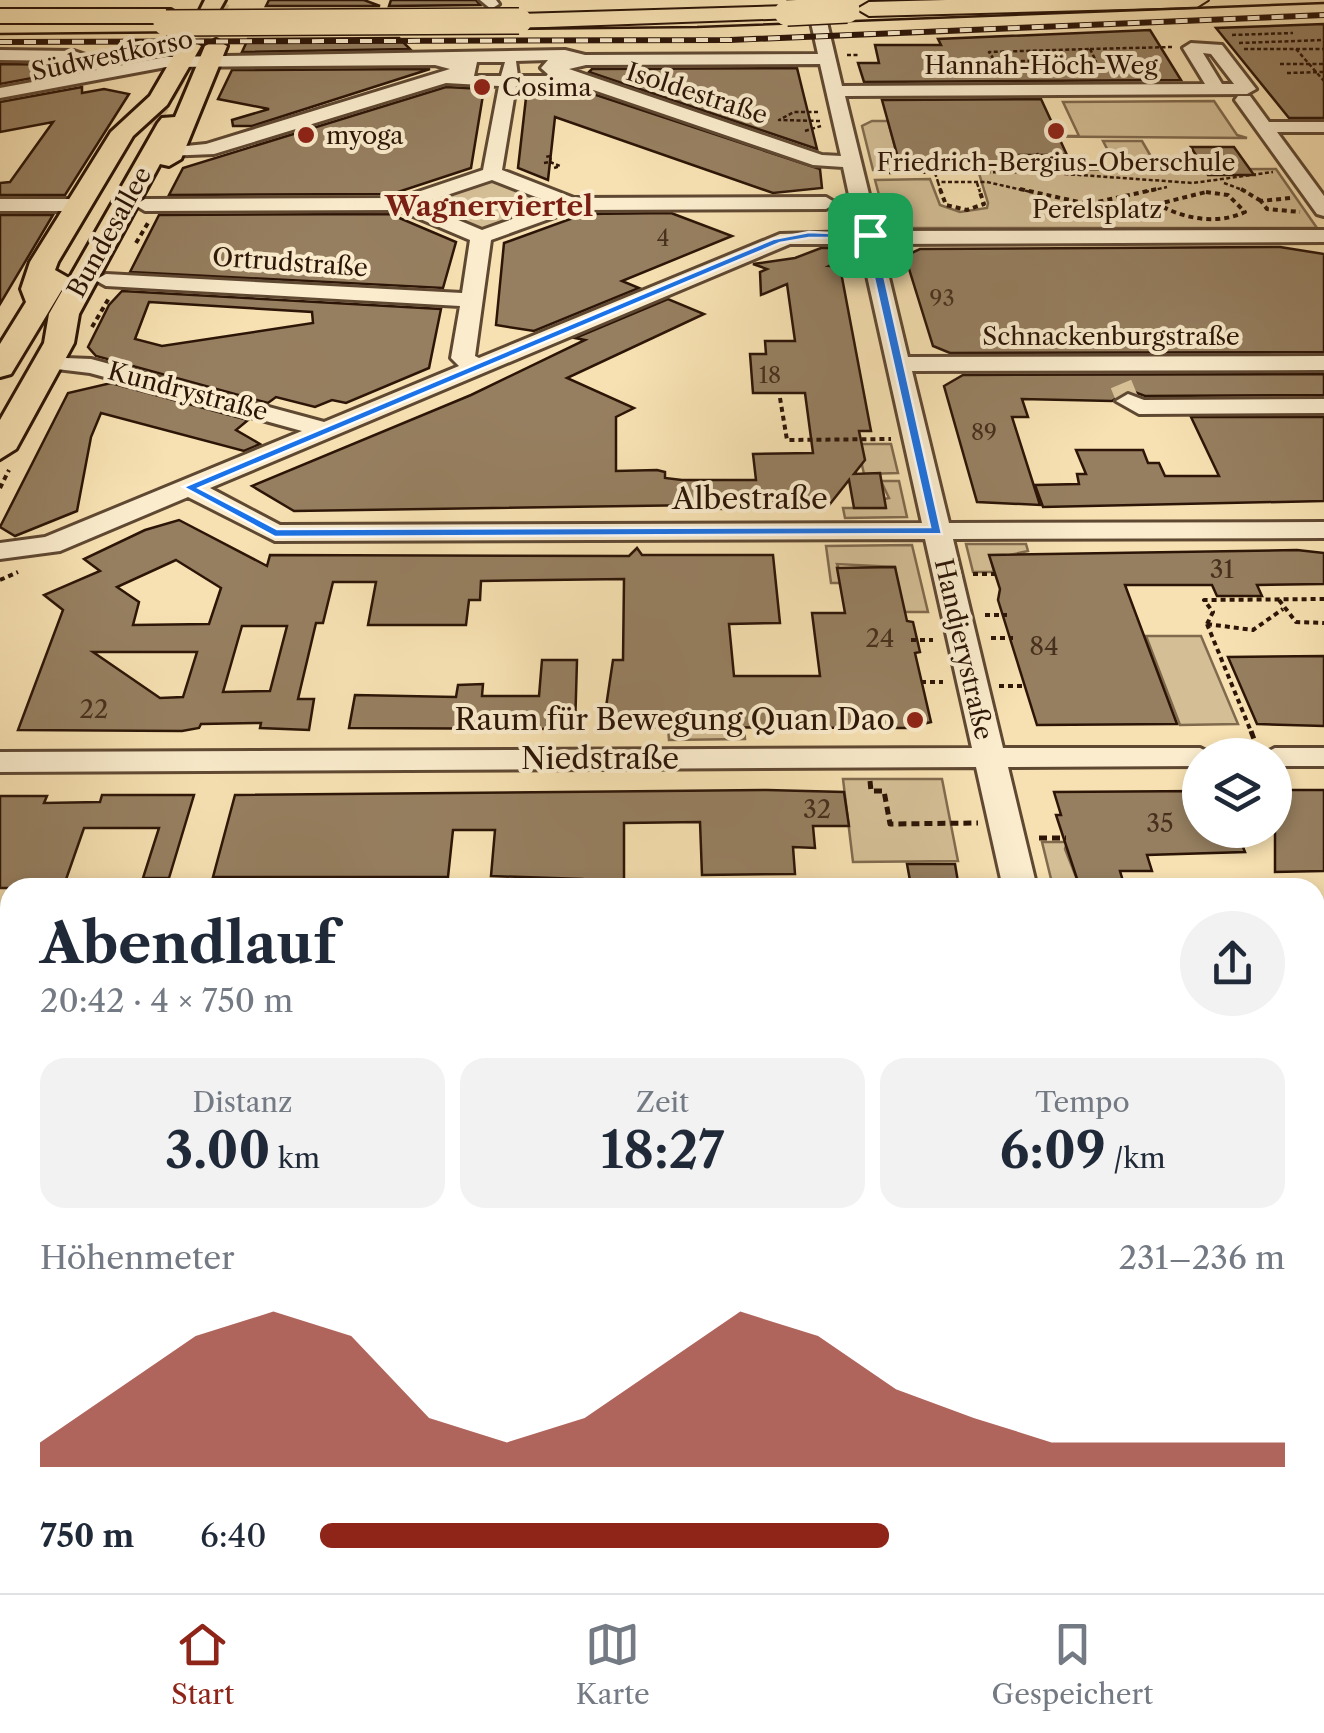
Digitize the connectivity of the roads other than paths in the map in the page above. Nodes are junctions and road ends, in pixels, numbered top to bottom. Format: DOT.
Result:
graph roads {
  1 [pos="992,0"];
  2 [pos="1198,0"];
  3 [pos="860,5"];
  4 [pos="0,16"];
  5 [pos="818,18"];
  6 [pos="169,20"];
  7 [pos="0,24"];
  8 [pos="213,54"];
  9 [pos="0,55"];
  10 [pos="566,56"];
  11 [pos="183,59"];
  12 [pos="828,59"];
  13 [pos="116,71"];
  14 [pos="454,71"];
  15 [pos="509,77"];
  16 [pos="1218,89"];
  17 [pos="836,90"];
  18 [pos="0,92"];
  19 [pos="1246,94"];
  20 [pos="0,103"];
  21 [pos="1324,127"];
  22 [pos="161,130"];
  23 [pos="1260,133"];
  24 [pos="861,168"];
  25 [pos="492,173"];
  26 [pos="826,203"];
  27 [pos="402,204"];
  28 [pos="572,204"];
  29 [pos="78,205"];
  30 [pos="145,205"];
  31 [pos="0,206"];
  32 [pos="1315,206"];
  33 [pos="870,235"];
  34 [pos="1324,236"];
  35 [pos="482,237"];
  36 [pos="109,287"];
  37 [pos="471,300"];
  38 [pos="40,301"];
  39 [pos="8,338"];
  40 [pos="64,348"];
  41 [pos="1324,363"];
  42 [pos="898,364"];
  43 [pos="476,367"];
  44 [pos="0,368"];
  45 [pos="1120,383"];
  46 [pos="1324,406"];
  47 [pos="326,430"];
  48 [pos="0,449"];
  49 [pos="189,487"];
  50 [pos="1324,530"];
  51 [pos="937,531"];
  52 [pos="0,551"];
  53 [pos="1292,752"];
  54 [pos="1324,756"];
  55 [pos="1182,757"];
  56 [pos="990,758"];
  57 [pos="0,762"];
  58 [pos="1018,878"];
  1 -- 3 [label="highway"];
  2 -- 3 [label="highway"];
  3 -- 6 [label="highway, bridge"];
  4 -- 6 [label="highway"];
  5 -- 12 [label="street, Handjerystraße"];
  6 -- 7 [label="highway"];
  8 -- 11 [label="street, Südwestkorso"];
  8 -- 14 [label="street, Südwestkorso"];
  8 -- 22 [label="main road"];
  9 -- 13 [label="street"];
  10 -- 14 [label="street"];
  10 -- 15 [label="street"];
  10 -- 15 [label="street"];
  11 -- 13 [label="street, Südwestkorso"];
  11 -- 20 [label="street, Südwestkorso"];
  11 -- 22 [label="main road"];
  12 -- 17 [label="street, Handjerystraße"];
  12 -- 24 [label="street, Isoldestraße"];
  13 -- 18 [label="street, Südwestkorso"];
  14 -- 15 [label="street"];
  14 -- 22 [label="street"];
  15 -- 25 [label="street"];
  16 -- 17 [label="street, Hannah-Höch-Weg"];
  16 -- 19 [label="street, Hannah-Höch-Weg"];
  16 -- 19 [label="street"];
  17 -- 24 [label="street, Handjerystraße"];
  19 -- 23 [label="street"];
  21 -- 23 [label="street"];
  22 -- 29 [label="main road"];
  22 -- 30 [label="main road"];
  22 -- 38 [label="main road, Bundesallee"];
  22 -- 40 [label="main road, Bundesallee"];
  23 -- 32 [label="street"];
  24 -- 33 [label="street, Handjerystraße"];
  25 -- 27 [label="street"];
  25 -- 28 [label="street"];
  26 -- 28 [label="street"];
  27 -- 30 [label="street"];
  27 -- 35 [label="street"];
  28 -- 35 [label="street"];
  29 -- 31 [label="street"];
  29 -- 38 [label="main road"];
  30 -- 36 [label="main road"];
  33 -- 34 [label="street, Perelsplatz"];
  33 -- 42 [label="street, Handjerystraße"];
  33 -- 43 [label="street, Perelsplatz"];
  35 -- 37 [label="street"];
  36 -- 37 [label="street, Ortrudstraße"];
  36 -- 40 [label="main road"];
  37 -- 43 [label="street"];
  38 -- 39 [label="main road, Bundesallee"];
  39 -- 44 [label="main road, Bundesallee"];
  40 -- 47 [label="street, Kundrystraße"];
  40 -- 48 [label="main road, Bundesallee"];
  41 -- 45 [label="street, Schnackenburgstraße"];
  42 -- 45 [label="street, Schnackenburgstraße"];
  42 -- 51 [label="street, Handjerystraße"];
  43 -- 47 [label="street, Perelsplatz"];
  45 -- 46 [label="street"];
  47 -- 49 [label="street, Perelsplatz"];
  49 -- 51 [label="street, Albestraße"];
  49 -- 52 [label="street, Perelsplatz"];
  50 -- 51 [label="street, Albestraße"];
  51 -- 56 [label="street, Handjerystraße"];
  53 -- 54 [label="street"];
  55 -- 56 [label="street, Niedstraße"];
  56 -- 57 [label="street, Niedstraße"];
  56 -- 58 [label="street, Handjerystraße"];
}
